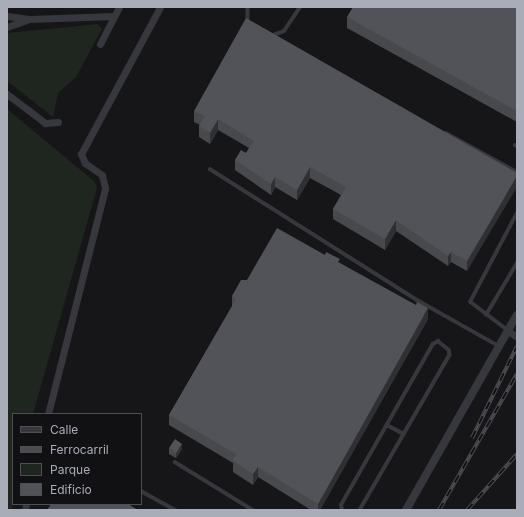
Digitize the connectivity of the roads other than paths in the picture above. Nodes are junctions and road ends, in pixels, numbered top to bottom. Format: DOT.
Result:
graph roads {
  1 [pos="119,7"];
  2 [pos="160,7"];
  3 [pos="248,7"];
  4 [pos="300,7"];
  5 [pos="15,11"];
  6 [pos="7,16"];
  7 [pos="114,16"];
  8 [pos="29,19"];
  9 [pos="16,25"];
  10 [pos="7,27"];
  11 [pos="255,30"];
  12 [pos="262,34"];
  13 [pos="100,44"];
  14 [pos="7,94"];
  15 [pos="58,122"];
  16 [pos="441,130"];
  17 [pos="210,169"];
  18 [pos="517,172"];
  19 [pos="517,214"];
  20 [pos="517,263"];
  21 [pos="486,315"];
  22 [pos="517,315"];
  23 [pos="508,331"];
  24 [pos="517,336"];
  25 [pos="500,346"];
  26 [pos="48,413"];
  27 [pos="386,425"];
  28 [pos="404,434"];
  29 [pos="175,462"];
  30 [pos="142,492"];
  31 [pos="175,510"];
  32 [pos="253,510"];
  33 [pos="342,510"];
  34 [pos="360,510"];
  35 [pos="406,510"];
  1 -- 7 [label="street"];
  2 -- 26 [label="street"];
  3 -- 11 [label="lane"];
  4 -- 12 [label="lane"];
  5 -- 6 [label="street"];
  5 -- 8 [label="street"];
  5 -- 9 [label="street"];
  7 -- 8 [label="street"];
  7 -- 13 [label="street"];
  8 -- 9 [label="street"];
  9 -- 10 [label="street"];
  14 -- 15 [label="street"];
  16 -- 18 [label="lane"];
  17 -- 25 [label="lane"];
  19 -- 21 [label="lane"];
  20 -- 21 [label="lane"];
  21 -- 23 [label="lane"];
  22 -- 23 [label="street"];
  23 -- 24 [label="street"];
  23 -- 25 [label="street"];
  25 -- 35 [label="street"];
  27 -- 28 [label="lane"];
  27 -- 28 [label="lane"];
  27 -- 33 [label="lane"];
  28 -- 34 [label="lane"];
  29 -- 32 [label="lane"];
  30 -- 31 [label="lane"];
}
